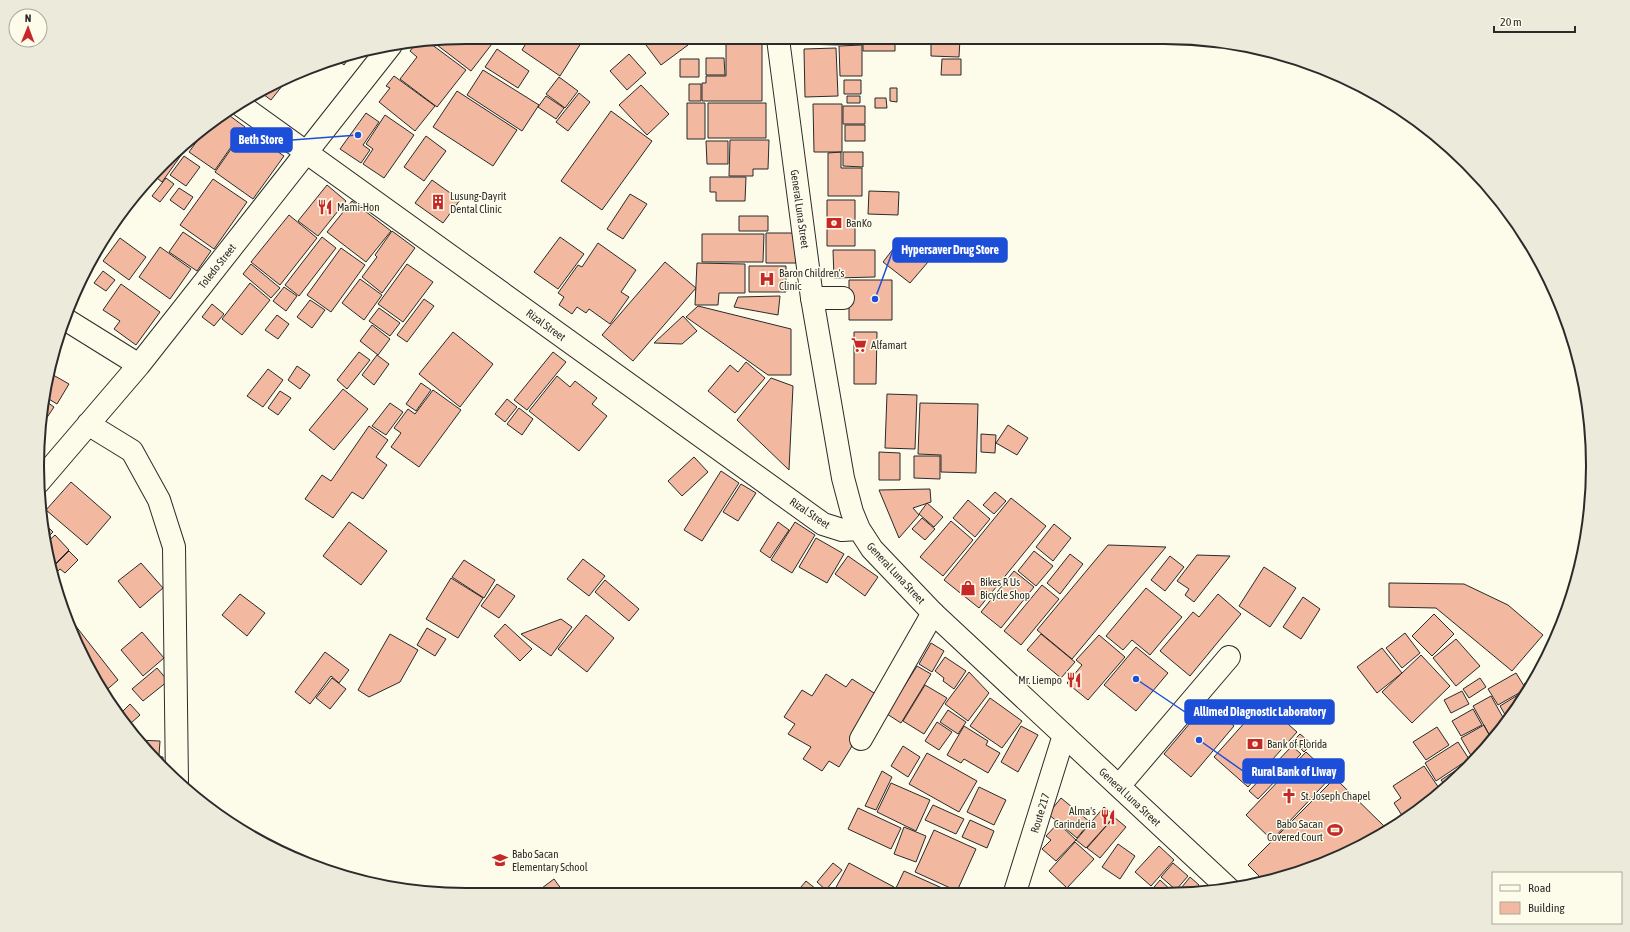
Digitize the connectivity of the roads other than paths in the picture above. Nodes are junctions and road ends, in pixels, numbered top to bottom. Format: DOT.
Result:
graph roads {
  1 [pos="779,44"];
  2 [pos="386,52"];
  3 [pos="244,108"];
  4 [pos="307,153"];
  5 [pos="812,298"];
  6 [pos="843,298"];
  7 [pos="69,322"];
  8 [pos="139,365"];
  9 [pos="88,424"];
  10 [pos="44,476"];
  11 [pos="859,528"];
  12 [pos="933,613"];
  13 [pos="1229,657"];
  14 [pos="1064,735"];
  15 [pos="861,739"];
  16 [pos="177,772"];
  17 [pos="1119,786"];
  18 [pos="1223,883"];
  19 [pos="1016,888"];
  1 -- 5 [label="main road, General Luna Street"];
  2 -- 4 [label="main road, Toledo Street"];
  3 -- 4 [label="main road, Rizal Street"];
  4 -- 8 [label="main road, Toledo Street"];
  4 -- 11 [label="main road, Rizal Street"];
  5 -- 6 [label="main road"];
  5 -- 11 [label="main road, General Luna Street"];
  7 -- 8 [label="main road"];
  8 -- 9 [label="main road, Toledo Street"];
  9 -- 10 [label="main road, Toledo Street"];
  9 -- 16 [label="main road"];
  11 -- 12 [label="main road, General Luna Street"];
  12 -- 14 [label="main road, General Luna Street"];
  12 -- 15 [label="main road"];
  13 -- 17 [label="main road"];
  14 -- 17 [label="main road, General Luna Street"];
  14 -- 19 [label="main road, Route 217"];
  17 -- 18 [label="main road, General Luna Street"];
}
